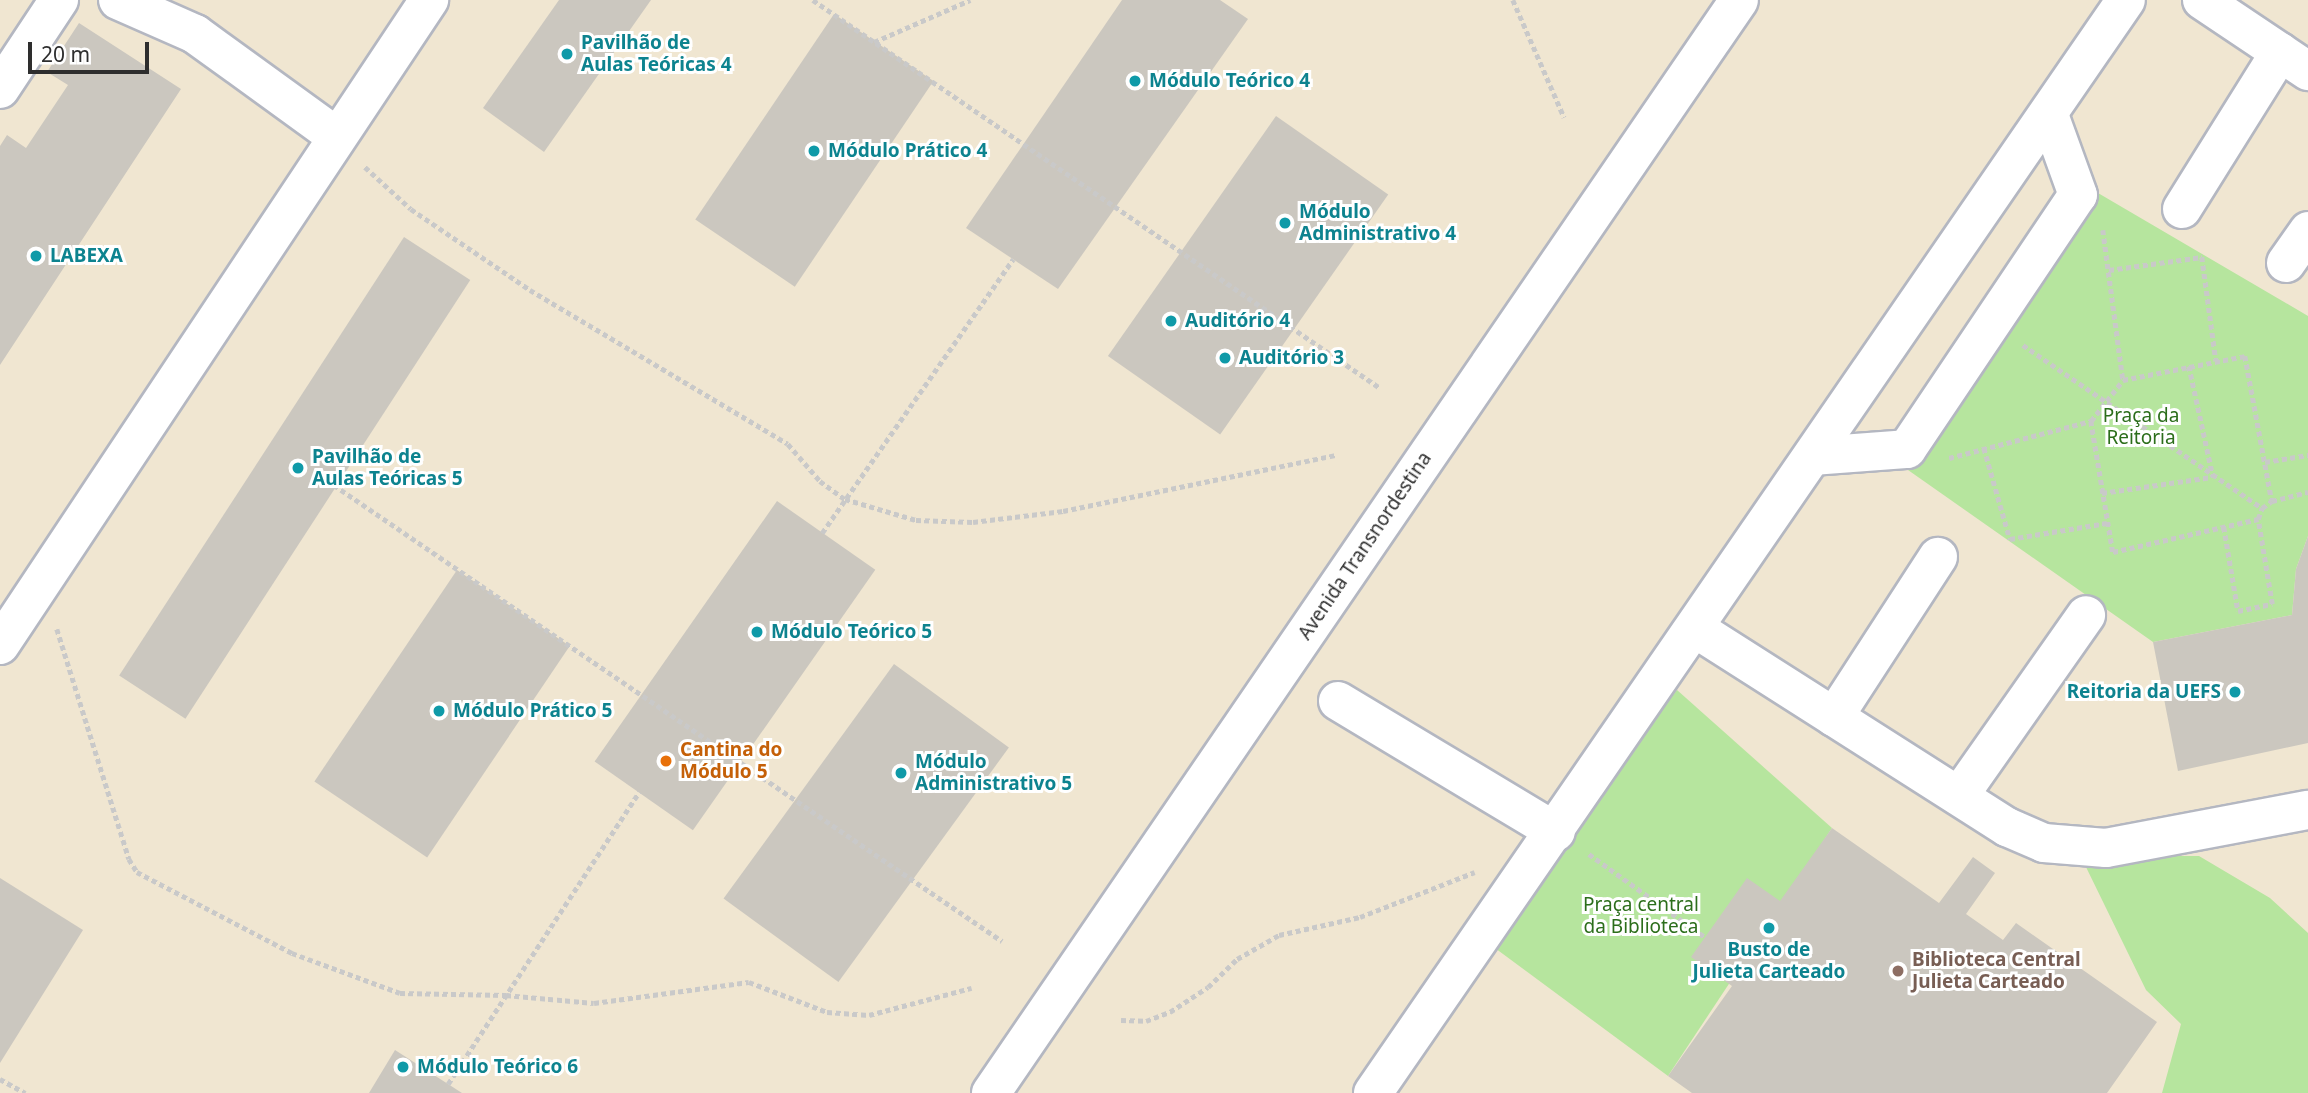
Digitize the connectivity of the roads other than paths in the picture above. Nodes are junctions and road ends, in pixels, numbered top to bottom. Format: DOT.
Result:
graph roads {
  1 [pos="59,0"];
  2 [pos="118,0"];
  3 [pos="429,0"];
  4 [pos="1739,0"];
  5 [pos="2126,0"];
  6 [pos="2202,0"];
  7 [pos="2294,62"];
  8 [pos="0,89"];
  9 [pos="2049,115"];
  10 [pos="336,136"];
  11 [pos="2182,209"];
  12 [pos="2308,231"];
  13 [pos="2287,262"];
  14 [pos="1814,456"];
  15 [pos="1938,556"];
  16 [pos="2086,615"];
  17 [pos="1696,629"];
  18 [pos="0,645"];
  19 [pos="1338,701"];
  20 [pos="1834,717"];
  21 [pos="1959,796"];
  22 [pos="2308,810"];
  23 [pos="1570,842"];
  24 [pos="991,1093"];
  25 [pos="1373,1093"];
  1 -- 8 [label="street"];
  2 -- 10 [label="street"];
  3 -- 10 [label="street"];
  4 -- 24 [label="street, Avenida Transnordestina"];
  5 -- 9 [label="street"];
  6 -- 7 [label="street"];
  7 -- 11 [label="street"];
  9 -- 14 [label="street"];
  9 -- 14 [label="street"];
  10 -- 18 [label="street"];
  12 -- 13 [label="street"];
  14 -- 17 [label="street"];
  15 -- 20 [label="street"];
  16 -- 21 [label="street"];
  17 -- 20 [label="street"];
  17 -- 23 [label="street"];
  19 -- 23 [label="street"];
  20 -- 21 [label="street"];
  21 -- 22 [label="street"];
  23 -- 25 [label="street"];
}
